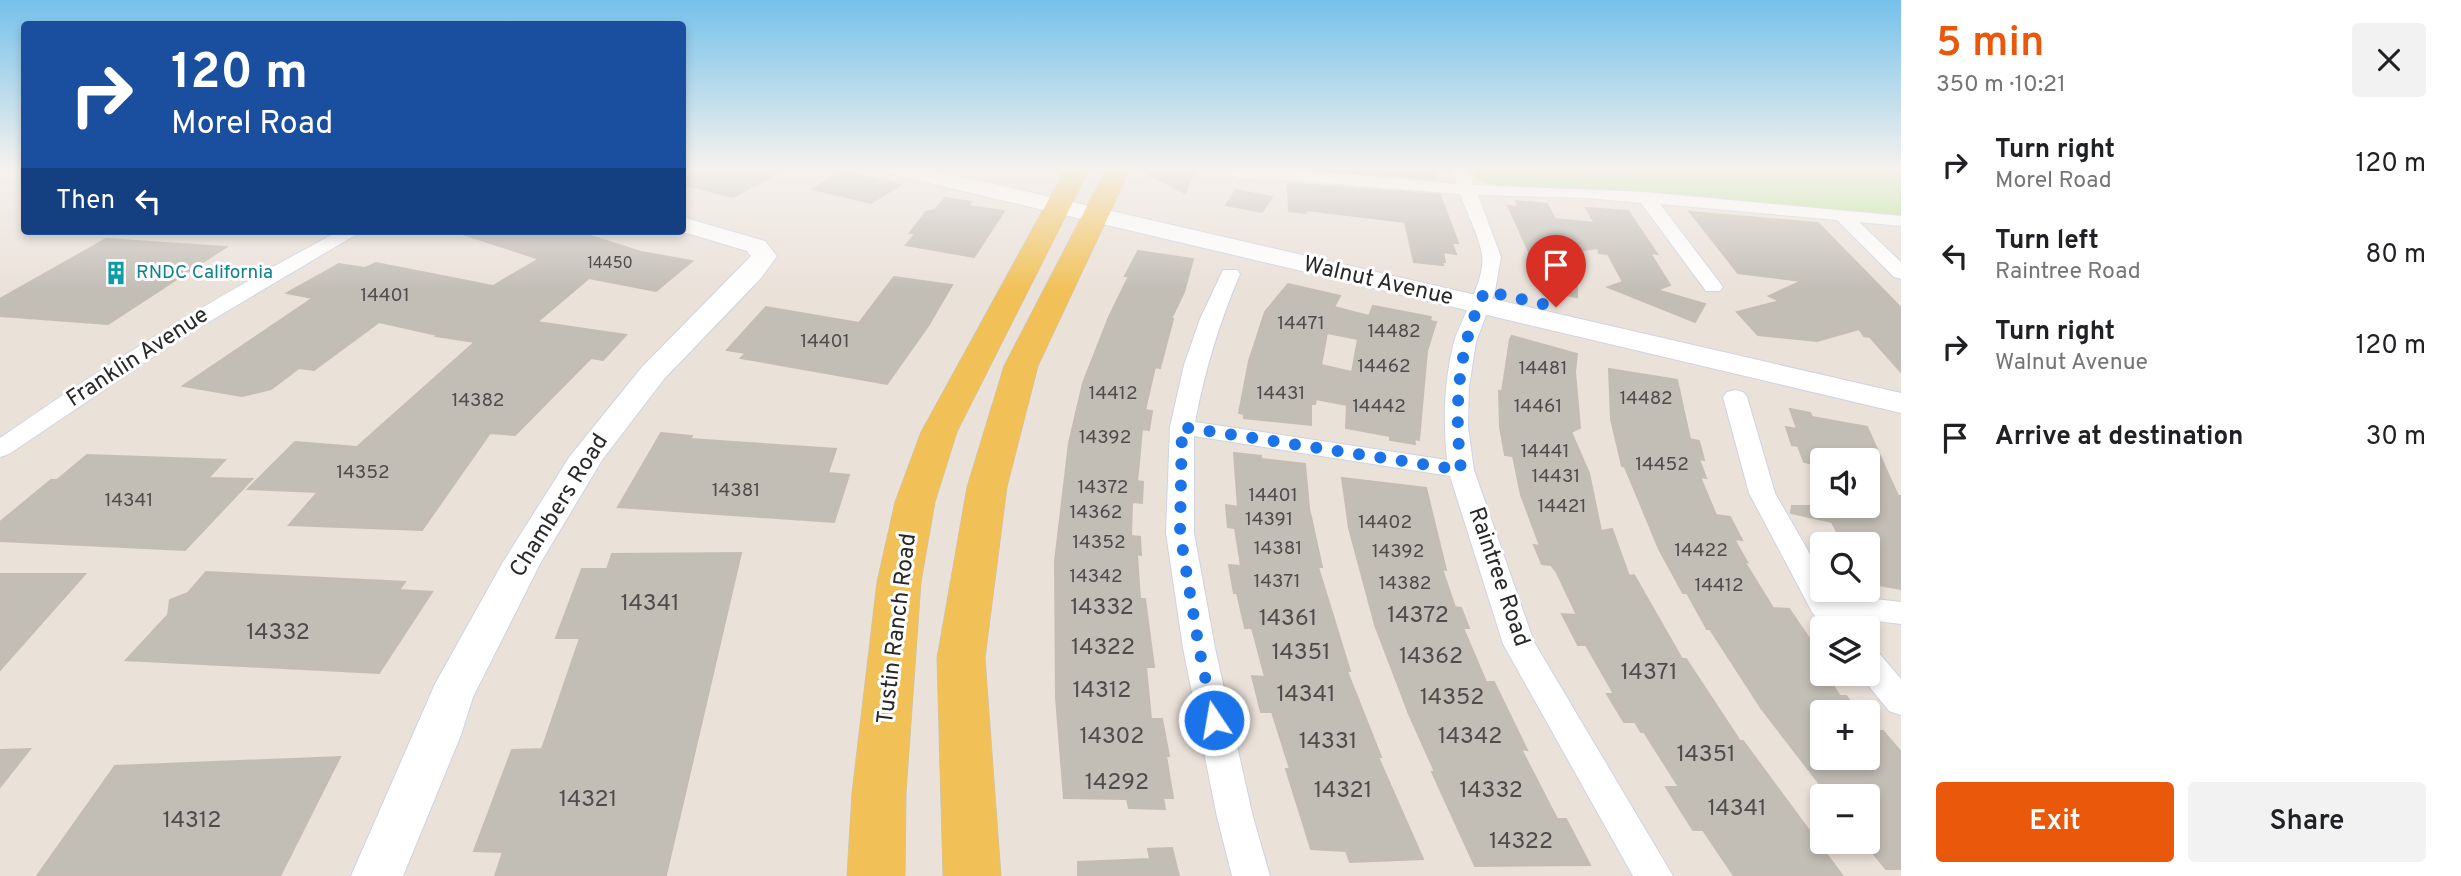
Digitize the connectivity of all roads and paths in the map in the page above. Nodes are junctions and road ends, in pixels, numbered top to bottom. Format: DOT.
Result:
graph roads {
  1 [pos="1077,209"];
  2 [pos="1078,209"];
  3 [pos="1101,209"];
  4 [pos="1474,209"];
  5 [pos="1654,209"];
  6 [pos="1768,209"];
  7 [pos="1842,216"];
  8 [pos="1901,221"];
  9 [pos="686,225"];
  10 [pos="346,235"];
  11 [pos="1901,273"];
  12 [pos="1230,274"];
  13 [pos="1713,287"];
  14 [pos="1482,298"];
  15 [pos="1901,387"];
  16 [pos="1735,397"];
  17 [pos="1901,403"];
  18 [pos="1182,427"];
  19 [pos="0,449"];
  20 [pos="1461,470"];
  21 [pos="1823,604"];
  22 [pos="1901,614"];
  23 [pos="1832,616"];
  24 [pos="1880,677"];
  25 [pos="1901,702"];
  26 [pos="377,876"];
  27 [pos="876,876"];
  28 [pos="972,876"];
  29 [pos="1251,876"];
  30 [pos="1654,876"];
  1 -- 27 [label="main road, Tustin Ranch Road"];
  2 -- 28 [label="main road, Tustin Ranch Road"];
  3 -- 14 [label="main road, Walnut Avenue"];
  4 -- 14 [label="street, Raintree Road"];
  5 -- 13 [label="street"];
  6 -- 7 [label="street"];
  7 -- 8 [label="street"];
  7 -- 11 [label="street"];
  9 -- 26 [label="main road, Chambers Road"];
  10 -- 19 [label="street, Franklin Avenue"];
  12 -- 18 [label="street"];
  14 -- 15 [label="main road, Walnut Avenue"];
  14 -- 17 [label="main road, Walnut Avenue"];
  14 -- 20 [label="street, Raintree Road"];
  16 -- 21 [label="street"];
  18 -- 20 [label="street"];
  18 -- 29 [label="street"];
  20 -- 30 [label="street, Raintree Road"];
  21 -- 22 [label="street"];
  21 -- 23 [label="street"];
  24 -- 25 [label="street"];
}
